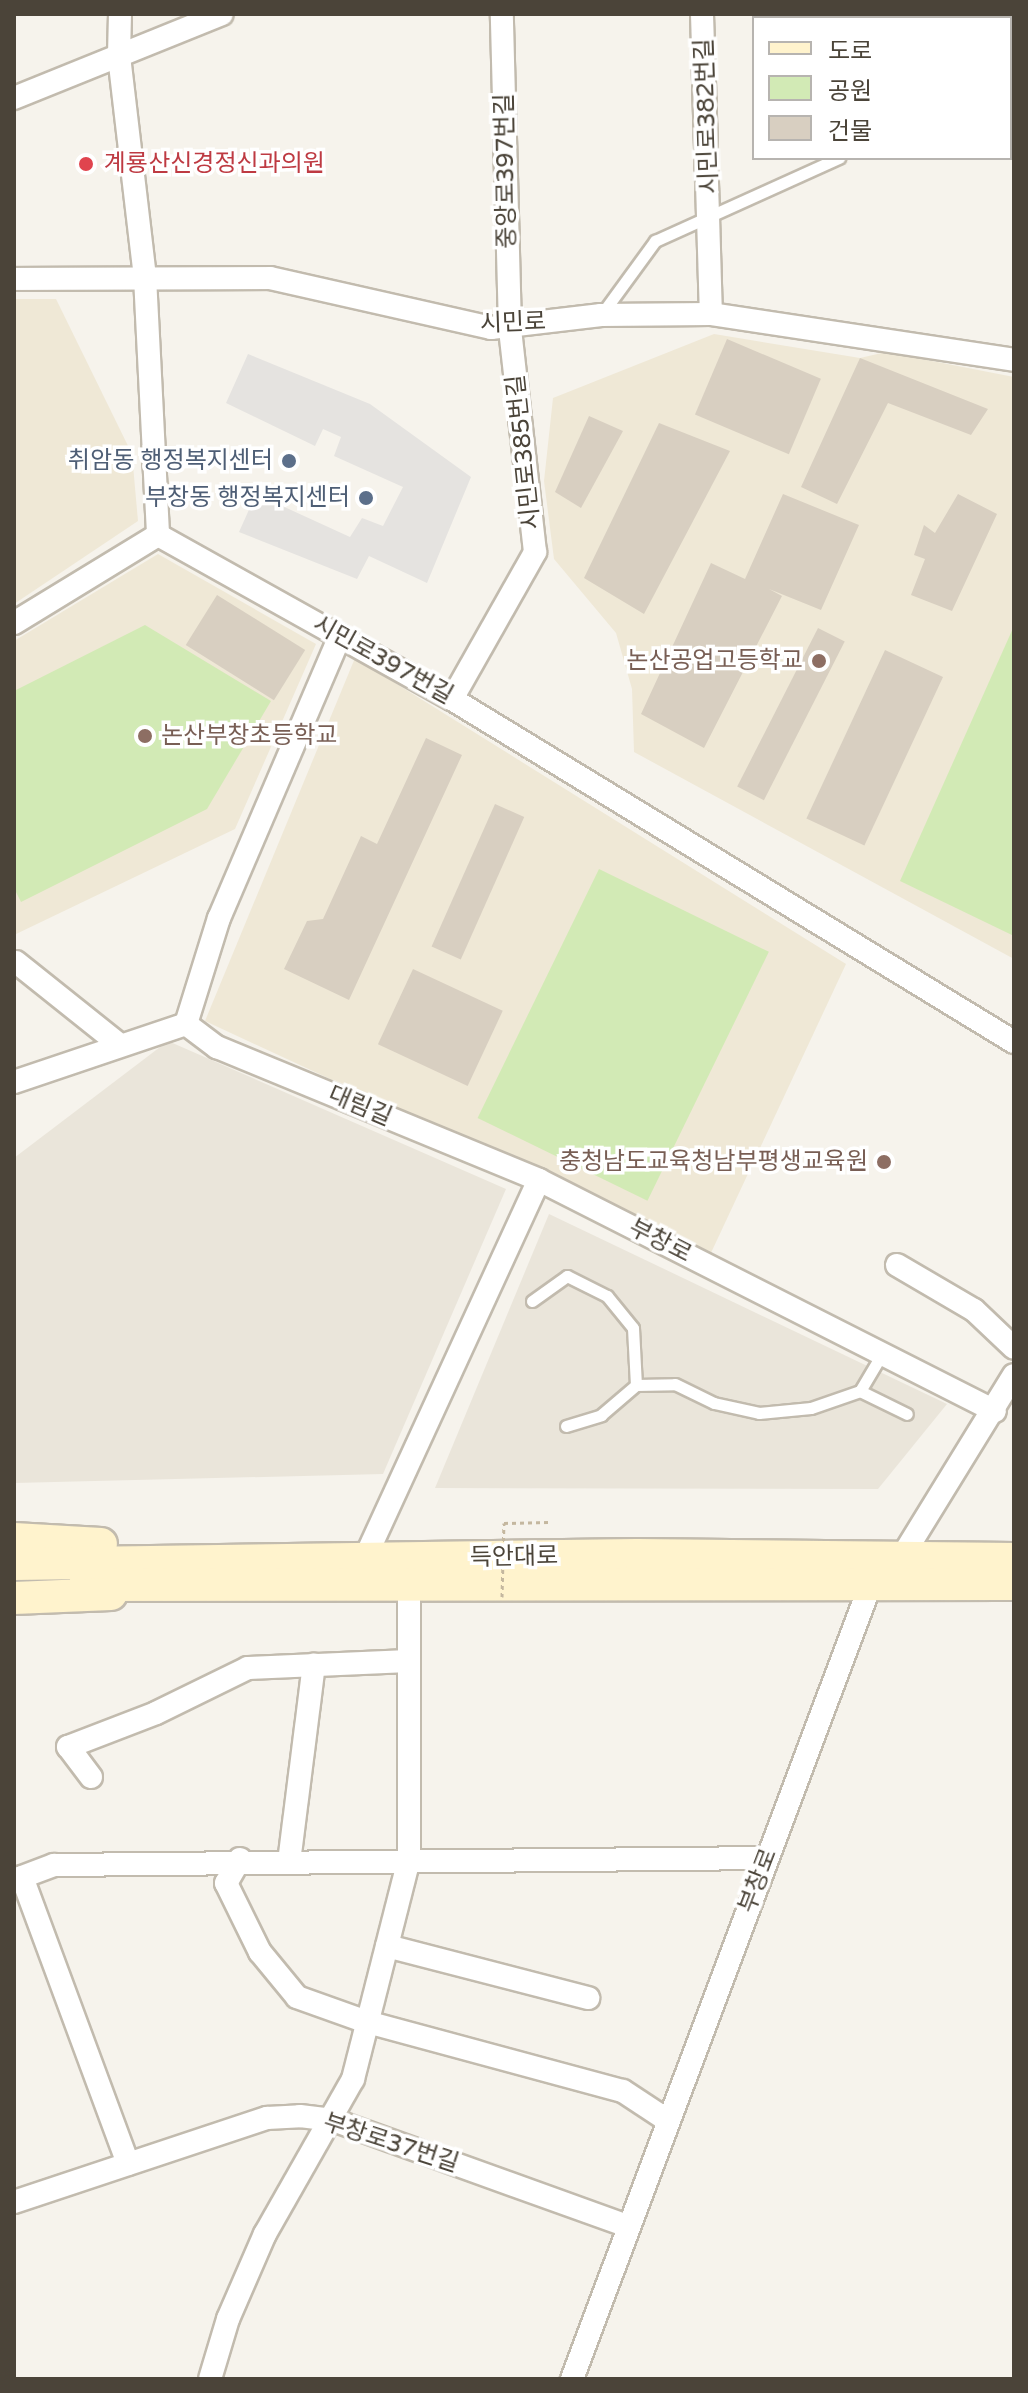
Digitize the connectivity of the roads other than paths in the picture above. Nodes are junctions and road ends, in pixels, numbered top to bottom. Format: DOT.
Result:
graph roads {
  1 [pos="120,14"];
  2 [pos="222,14"];
  3 [pos="502,14"];
  4 [pos="702,14"];
  5 [pos="119,56"];
  6 [pos="14,98"];
  7 [pos="835,160"];
  8 [pos="711,217"];
  9 [pos="145,277"];
  10 [pos="14,279"];
  11 [pos="711,314"];
  12 [pos="601,315"];
  13 [pos="510,328"];
  14 [pos="1014,360"];
  15 [pos="158,535"];
  16 [pos="14,623"];
  17 [pos="340,636"];
  18 [pos="452,699"];
  19 [pos="16,962"];
  20 [pos="186,1024"];
  21 [pos="1014,1042"];
  22 [pos="120,1045"];
  23 [pos="14,1082"];
  24 [pos="539,1180"];
  25 [pos="897,1265"];
  26 [pos="532,1301"];
  27 [pos="1014,1348"];
  28 [pos="882,1354"];
  29 [pos="1014,1375"];
  30 [pos="636,1385"];
  31 [pos="860,1391"];
  32 [pos="995,1411"];
  33 [pos="907,1414"];
  34 [pos="566,1426"];
  35 [pos="14,1539"];
  36 [pos="365,1558"];
  37 [pos="1014,1559"];
  38 [pos="900,1560"];
  39 [pos="14,1564"];
  40 [pos="287,1570"];
  41 [pos="409,1582"];
  42 [pos="871,1583"];
  43 [pos="1014,1584"];
  44 [pos="14,1586"];
  45 [pos="14,1598"];
  46 [pos="409,1661"];
  47 [pos="314,1665"];
  48 [pos="91,1777"];
  49 [pos="767,1858"];
  50 [pos="409,1860"];
  51 [pos="239,1861"];
  52 [pos="289,1862"];
  53 [pos="18,1878"];
  54 [pos="387,1946"];
  55 [pos="588,1998"];
  56 [pos="367,2022"];
  57 [pos="333,2120"];
  58 [pos="667,2120"];
  59 [pos="128,2164"];
  60 [pos="14,2202"];
  61 [pos="627,2226"];
  62 [pos="210,2379"];
  63 [pos="573,2379"];
  1 -- 5 [label="street"];
  2 -- 5 [label="street"];
  3 -- 13 [label="street, 중앙로397번길"];
  4 -- 8 [label="street, 시민로382번길"];
  5 -- 6 [label="street"];
  5 -- 9 [label="street"];
  7 -- 8 [label="lane, 시민로382번길"];
  8 -- 11 [label="street, 시민로382번길"];
  8 -- 12 [label="lane, 시민로382번길"];
  9 -- 10 [label="street, 시민로"];
  9 -- 13 [label="street, 시민로"];
  9 -- 15 [label="street"];
  11 -- 12 [label="street, 시민로"];
  11 -- 14 [label="street, 시민로"];
  12 -- 13 [label="street, 시민로"];
  13 -- 18 [label="street, 시민로385번길"];
  15 -- 16 [label="street"];
  15 -- 17 [label="street, 시민로397번길"];
  17 -- 18 [label="street, 시민로397번길"];
  17 -- 20 [label="street"];
  18 -- 21 [label="street, 시민로397번길"];
  19 -- 22 [label="street"];
  20 -- 22 [label="street"];
  20 -- 24 [label="street, 대림길"];
  22 -- 23 [label="street"];
  24 -- 28 [label="street, 부창로"];
  24 -- 36 [label="street"];
  25 -- 27 [label="street"];
  26 -- 30 [label="lane"];
  28 -- 31 [label="lane"];
  28 -- 32 [label="street, 부창로"];
  29 -- 32 [label="street"];
  30 -- 31 [label="lane"];
  30 -- 34 [label="lane"];
  31 -- 33 [label="lane"];
  32 -- 38 [label="street"];
  35 -- 40 [label="street"];
  36 -- 38 [label="street, 득안대로"];
  36 -- 40 [label="street, 득안대로"];
  37 -- 38 [label="street, 득안대로"];
  38 -- 42 [label="street"];
  39 -- 40 [label="street, 득안대로"];
  40 -- 41 [label="street, 득안대로"];
  40 -- 44 [label="street, 득안대로"];
  40 -- 45 [label="street"];
  41 -- 42 [label="street, 득안대로"];
  41 -- 46 [label="street"];
  42 -- 43 [label="street, 득안대로"];
  42 -- 49 [label="street, 부창로"];
  46 -- 47 [label="street"];
  46 -- 50 [label="street"];
  47 -- 48 [label="street"];
  47 -- 52 [label="street"];
  49 -- 50 [label="street"];
  49 -- 58 [label="street, 부창로"];
  50 -- 52 [label="street"];
  50 -- 54 [label="street"];
  51 -- 52 [label="street"];
  51 -- 53 [label="street"];
  51 -- 56 [label="street"];
  53 -- 59 [label="street"];
  54 -- 55 [label="street"];
  54 -- 56 [label="street"];
  56 -- 57 [label="street"];
  56 -- 58 [label="street"];
  57 -- 59 [label="street, 부창로37번길"];
  57 -- 61 [label="street, 부창로37번길"];
  57 -- 62 [label="street"];
  58 -- 61 [label="street, 부창로"];
  59 -- 60 [label="street, 부창로37번길"];
  61 -- 63 [label="street, 부창로"];
}
